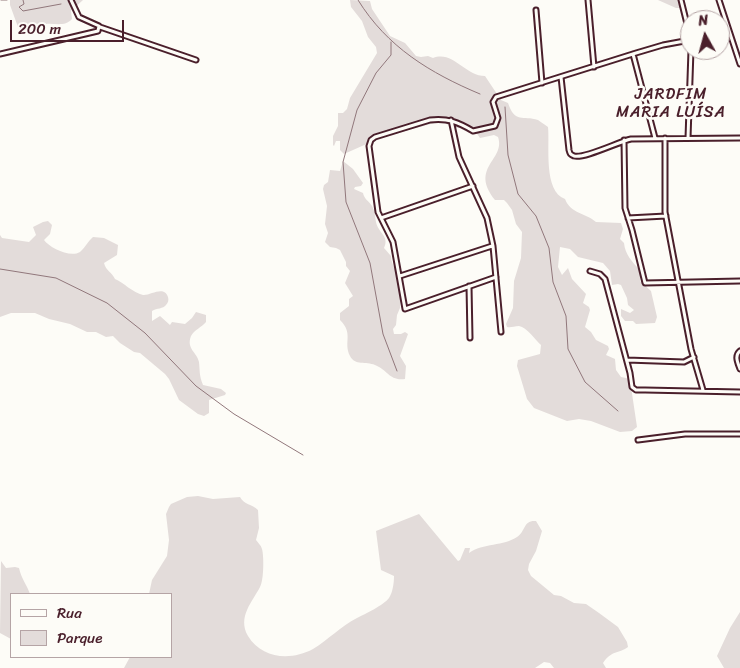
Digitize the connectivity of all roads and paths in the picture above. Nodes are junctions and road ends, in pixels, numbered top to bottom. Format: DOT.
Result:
graph roads {
  1 [pos="71,0"];
  2 [pos="588,0"];
  3 [pos="719,0"];
  4 [pos="536,10"];
  5 [pos="99,26"];
  6 [pos="680,42"];
  7 [pos="0,54"];
  8 [pos="632,54"];
  9 [pos="196,60"];
  10 [pos="691,60"];
  11 [pos="740,64"];
  12 [pos="594,67"];
  13 [pos="561,77"];
  14 [pos="542,83"];
  15 [pos="451,120"];
  16 [pos="656,138"];
  17 [pos="665,138"];
  18 [pos="688,138"];
  19 [pos="740,138"];
  20 [pos="624,140"];
  21 [pos="473,186"];
  22 [pos="666,216"];
  23 [pos="380,218"];
  24 [pos="628,218"];
  25 [pos="493,246"];
  26 [pos="590,270"];
  27 [pos="400,276"];
  28 [pos="496,277"];
  29 [pos="740,281"];
  30 [pos="678,283"];
  31 [pos="469,286"];
  32 [pos="501,332"];
  33 [pos="470,338"];
  34 [pos="740,351"];
  35 [pos="694,357"];
  36 [pos="627,360"];
  37 [pos="740,369"];
  38 [pos="703,390"];
  39 [pos="740,392"];
  40 [pos="740,434"];
  41 [pos="638,440"];
  1 -- 5 [label="street"];
  2 -- 12 [label="street"];
  3 -- 11 [label="street"];
  4 -- 14 [label="street"];
  5 -- 7 [label="street"];
  5 -- 9 [label="street"];
  6 -- 8 [label="street"];
  8 -- 12 [label="street"];
  8 -- 16 [label="street"];
  10 -- 18 [label="street"];
  12 -- 13 [label="street"];
  13 -- 14 [label="street"];
  13 -- 20 [label="street"];
  14 -- 15 [label="street"];
  15 -- 21 [label="street"];
  15 -- 23 [label="street"];
  16 -- 17 [label="street"];
  16 -- 20 [label="street"];
  17 -- 18 [label="street"];
  17 -- 22 [label="street"];
  18 -- 19 [label="street"];
  20 -- 24 [label="street"];
  21 -- 23 [label="street"];
  21 -- 25 [label="street"];
  22 -- 24 [label="street"];
  22 -- 30 [label="street"];
  23 -- 27 [label="street"];
  24 -- 30 [label="street"];
  25 -- 27 [label="street"];
  25 -- 28 [label="street"];
  26 -- 36 [label="street"];
  27 -- 31 [label="street"];
  28 -- 31 [label="street"];
  28 -- 32 [label="street"];
  29 -- 30 [label="street"];
  30 -- 35 [label="street"];
  31 -- 33 [label="street"];
  34 -- 37 [label="street"];
  35 -- 36 [label="street"];
  35 -- 38 [label="street"];
  36 -- 38 [label="street"];
  38 -- 39 [label="street"];
  40 -- 41 [label="street"];
}
